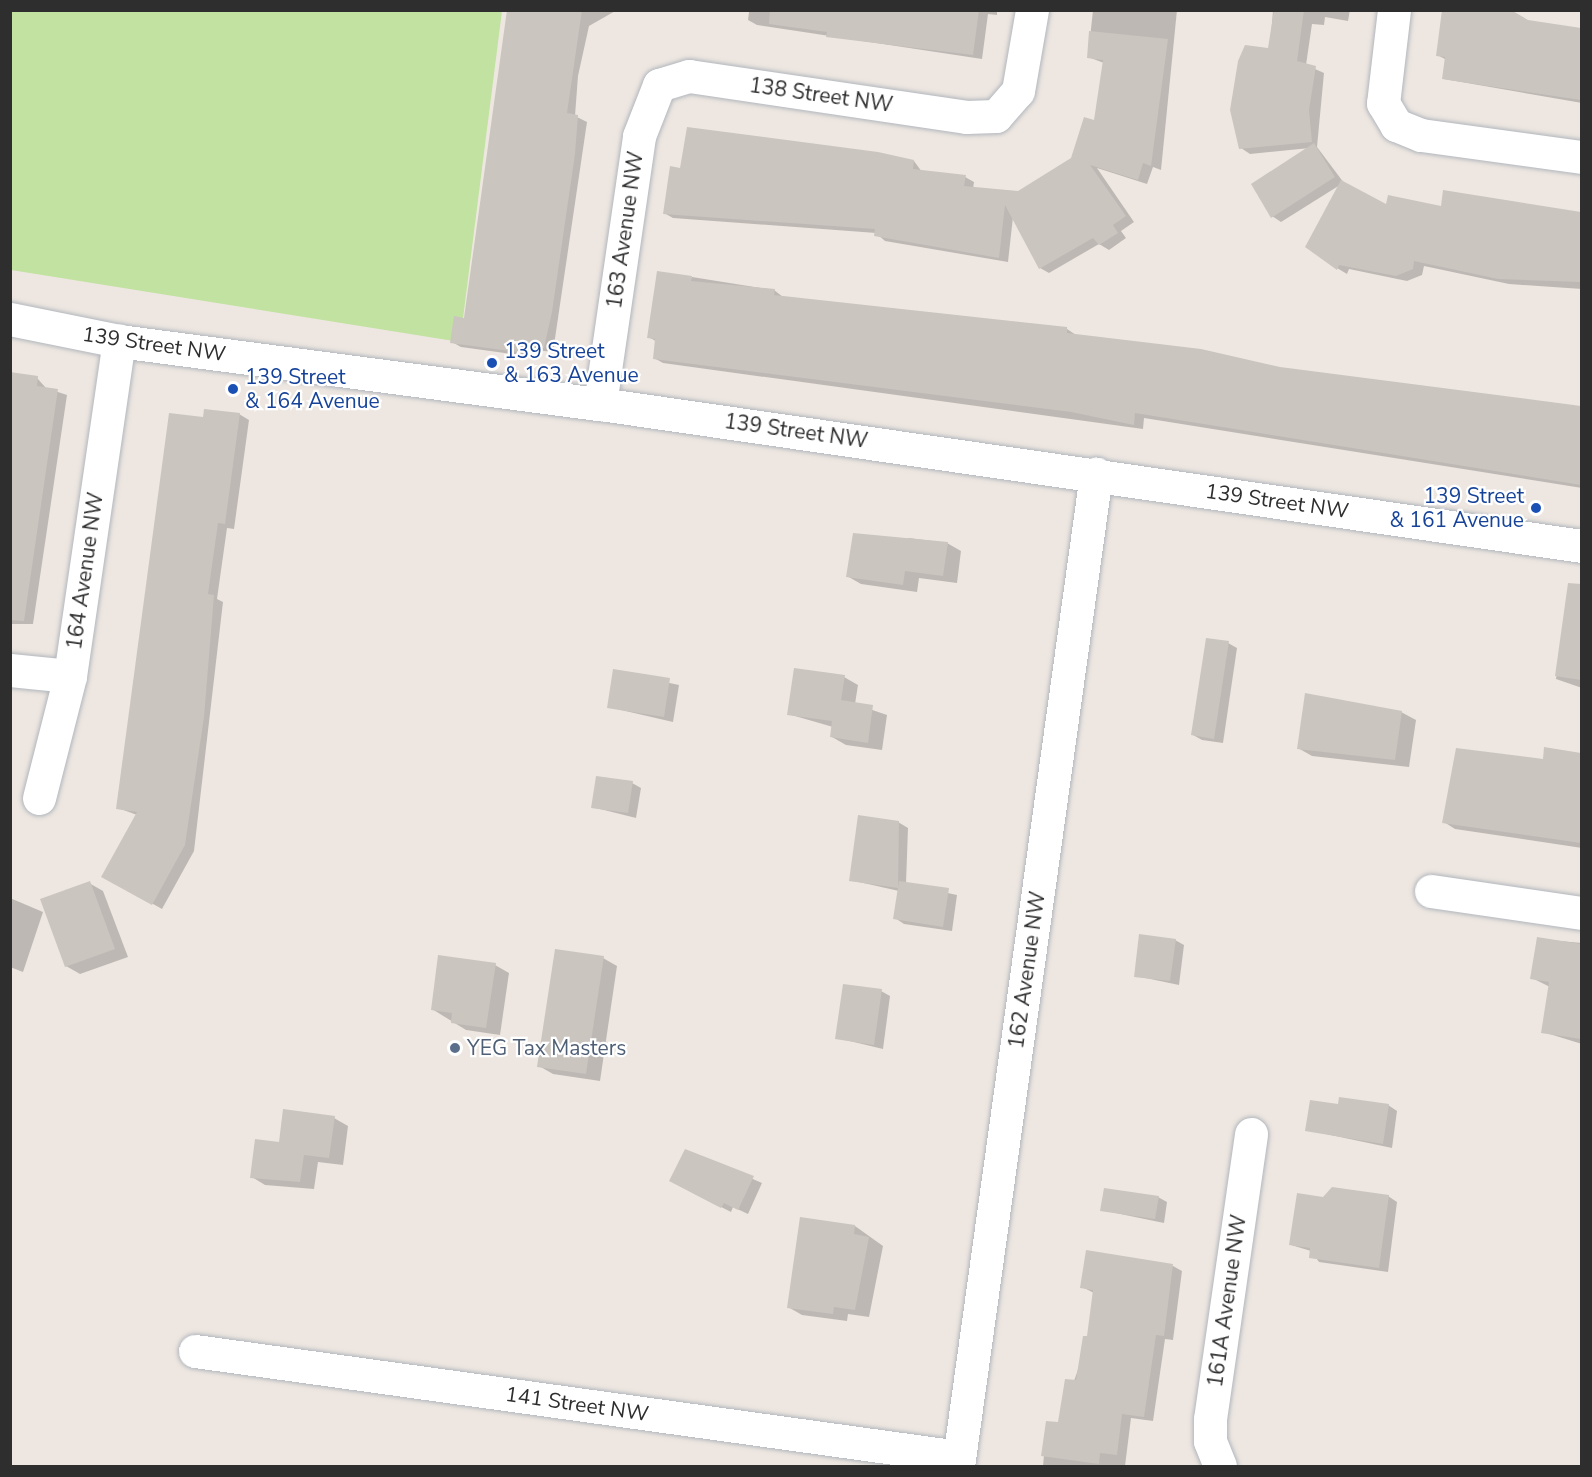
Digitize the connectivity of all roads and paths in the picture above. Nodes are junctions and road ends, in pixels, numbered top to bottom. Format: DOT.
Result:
graph roads {
  1 [pos="1032,10"];
  2 [pos="1394,10"];
  3 [pos="652,94"];
  4 [pos="1581,157"];
  5 [pos="10,319"];
  6 [pos="119,341"];
  7 [pos="600,404"];
  8 [pos="1096,474"];
  9 [pos="1581,546"];
  10 [pos="10,670"];
  11 [pos="70,676"];
  12 [pos="39,798"];
  13 [pos="1431,891"];
  14 [pos="1581,913"];
  15 [pos="1251,1134"];
  16 [pos="195,1351"];
  17 [pos="959,1462"];
  18 [pos="1220,1467"];
  1 -- 3 [label="street, 138 Street NW"];
  2 -- 4 [label="street"];
  3 -- 7 [label="street, 163 Avenue NW"];
  5 -- 6 [label="street, 139 Street NW"];
  6 -- 7 [label="street, 139 Street NW"];
  6 -- 11 [label="street, 164 Avenue NW"];
  7 -- 8 [label="street, 139 Street NW"];
  8 -- 9 [label="street, 139 Street NW"];
  8 -- 17 [label="street, 162 Avenue NW"];
  10 -- 11 [label="street"];
  11 -- 12 [label="street, 164 Avenue NW"];
  13 -- 14 [label="street"];
  15 -- 18 [label="street, 161A Avenue NW"];
  16 -- 17 [label="street, 141 Street NW"];
}
